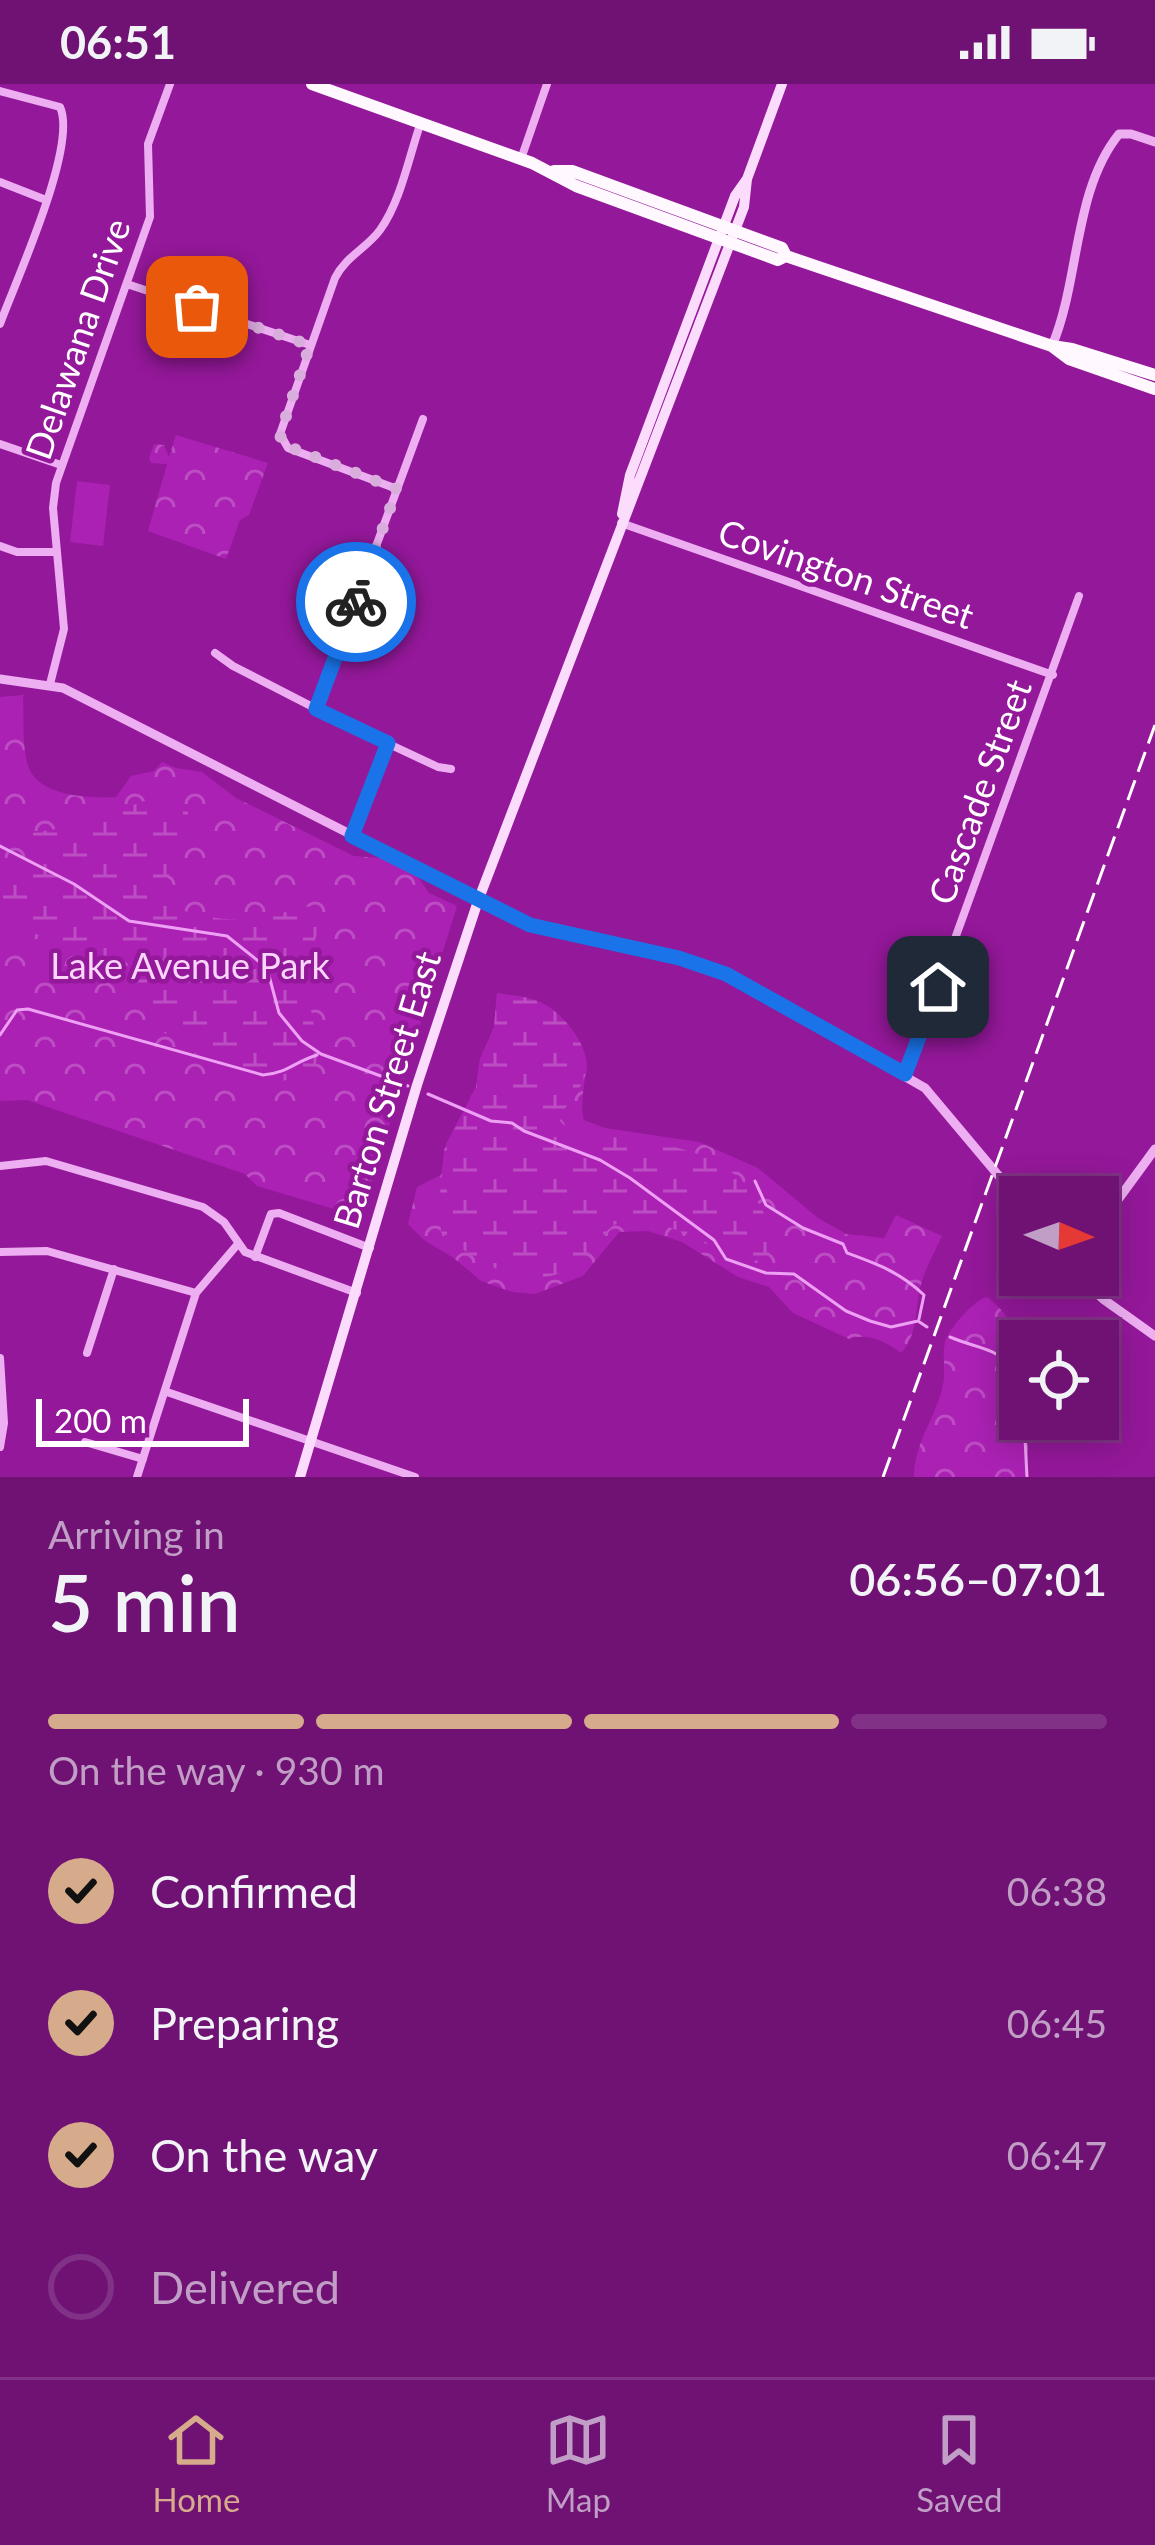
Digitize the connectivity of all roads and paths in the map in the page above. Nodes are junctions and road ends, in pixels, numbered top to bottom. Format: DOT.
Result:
graph roads {
  1 [pos="170,84"];
  2 [pos="312,84"];
  3 [pos="547,84"];
  4 [pos="782,84"];
  5 [pos="0,91"];
  6 [pos="421,122"];
  7 [pos="1155,142"];
  8 [pos="521,159"];
  9 [pos="0,182"];
  10 [pos="46,200"];
  11 [pos="727,235"];
  12 [pos="127,284"];
  13 [pos="0,324"];
  14 [pos="310,345"];
  15 [pos="1052,346"];
  16 [pos="1155,375"];
  17 [pos="1155,389"];
  18 [pos="423,419"];
  19 [pos="0,444"];
  20 [pos="61,465"];
  21 [pos="397,489"];
  22 [pos="621,523"];
  23 [pos="0,546"];
  24 [pos="56,552"];
  25 [pos="1078,596"];
  26 [pos="215,653"];
  27 [pos="1053,675"];
  28 [pos="0,679"];
  29 [pos="50,684"];
  30 [pos="316,709"];
  31 [pos="388,743"];
  32 [pos="451,769"];
  33 [pos="352,836"];
  34 [pos="478,902"];
  35 [pos="905,1074"];
  36 [pos="1155,1149"];
  37 [pos="0,1166"];
  38 [pos="1000,1176"];
  39 [pos="1119,1198"];
  40 [pos="238,1245"];
  41 [pos="370,1248"];
  42 [pos="0,1252"];
  43 [pos="254,1257"];
  44 [pos="114,1269"];
  45 [pos="196,1293"];
  46 [pos="358,1293"];
  47 [pos="1100,1296"];
  48 [pos="1155,1336"];
  49 [pos="87,1353"];
  50 [pos="0,1358"];
  51 [pos="167,1393"];
  52 [pos="312,1439"];
  53 [pos="85,1442"];
  54 [pos="0,1447"];
  55 [pos="143,1459"];
  56 [pos="137,1477"];
  57 [pos="300,1477"];
  58 [pos="415,1477"];
  1 -- 12 [label="street, Delawana Drive"];
  2 -- 6 [label="main road"];
  3 -- 8 [label="street"];
  4 -- 11 [label="main road, Barton Street East"];
  5 -- 10 [label="street"];
  6 -- 8 [label="main road"];
  6 -- 14 [label="street"];
  7 -- 15 [label="street"];
  8 -- 11 [label="main road"];
  9 -- 10 [label="street"];
  10 -- 13 [label="street"];
  11 -- 15 [label="main road"];
  11 -- 22 [label="main road, Barton Street East"];
  12 -- 14 [label="street"];
  12 -- 20 [label="street, Delawana Drive"];
  14 -- 21 [label="street"];
  15 -- 16 [label="main road"];
  15 -- 17 [label="main road"];
  18 -- 21 [label="street"];
  19 -- 20 [label="street"];
  20 -- 24 [label="street, Delawana Drive"];
  21 -- 30 [label="street"];
  22 -- 27 [label="street, Covington Street"];
  22 -- 34 [label="main road, Barton Street East"];
  23 -- 24 [label="street"];
  24 -- 29 [label="street, Delawana Drive"];
  25 -- 27 [label="street, Cascade Street"];
  26 -- 30 [label="street"];
  27 -- 35 [label="street, Cascade Street"];
  28 -- 29 [label="street"];
  29 -- 33 [label="street"];
  30 -- 31 [label="street"];
  31 -- 32 [label="street"];
  31 -- 33 [label="street"];
  33 -- 34 [label="street"];
  34 -- 35 [label="street"];
  34 -- 41 [label="main road, Barton Street East"];
  35 -- 38 [label="street"];
  36 -- 39 [label="street"];
  37 -- 40 [label="street"];
  40 -- 43 [label="street"];
  40 -- 45 [label="street"];
  41 -- 43 [label="street"];
  41 -- 46 [label="main road, Barton Street East"];
  42 -- 44 [label="street"];
  43 -- 46 [label="street"];
  44 -- 45 [label="street"];
  44 -- 49 [label="street"];
  45 -- 51 [label="street"];
  46 -- 52 [label="main road, Barton Street East"];
  47 -- 48 [label="street"];
  50 -- 54 [label="street"];
  51 -- 52 [label="street"];
  51 -- 55 [label="street"];
  52 -- 57 [label="main road, Barton Street East"];
  52 -- 58 [label="street"];
  53 -- 55 [label="street"];
  55 -- 56 [label="street"];
}
